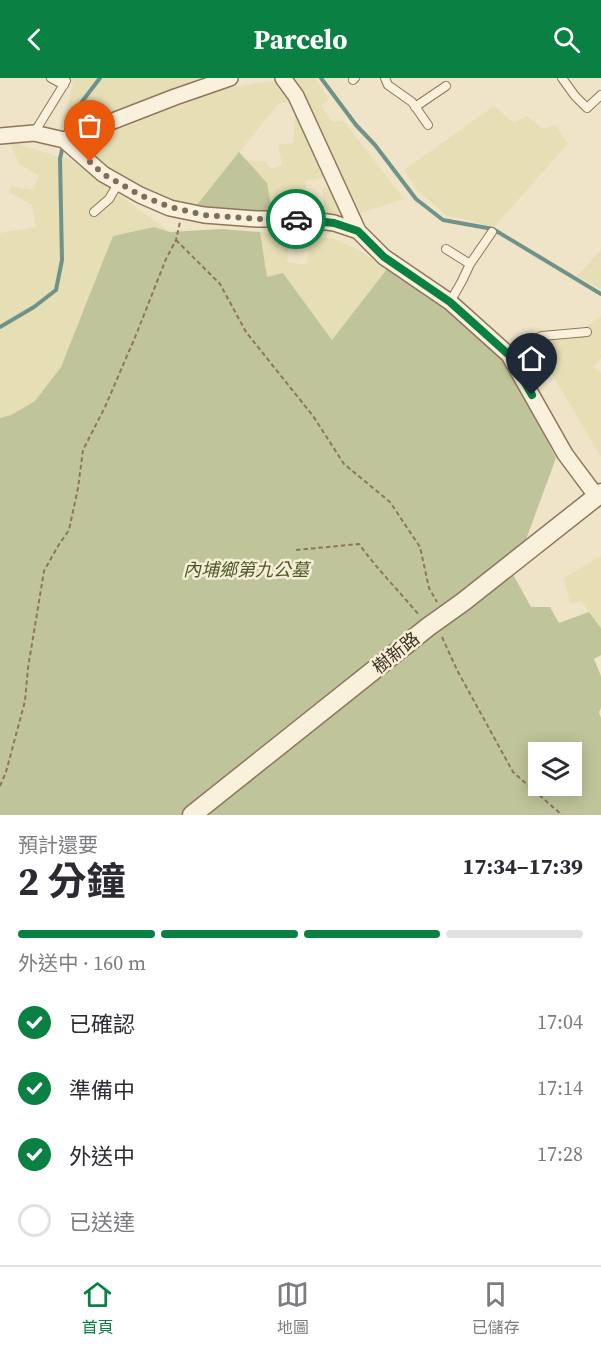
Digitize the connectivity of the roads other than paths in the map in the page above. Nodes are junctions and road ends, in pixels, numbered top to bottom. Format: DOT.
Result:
graph roads {
  1 [pos="51,78"];
  2 [pos="230,78"];
  3 [pos="283,78"];
  4 [pos="385,78"];
  5 [pos="562,78"];
  6 [pos="63,82"];
  7 [pos="446,86"];
  8 [pos="601,95"];
  9 [pos="416,107"];
  10 [pos="428,125"];
  11 [pos="34,133"];
  12 [pos="0,136"];
  13 [pos="64,140"];
  14 [pos="119,182"];
  15 [pos="94,212"];
  16 [pos="358,231"];
  17 [pos="492,232"];
  18 [pos="446,249"];
  19 [pos="470,264"];
  20 [pos="450,302"];
  21 [pos="587,332"];
  22 [pos="509,355"];
  23 [pos="599,495"];
  24 [pos="192,815"];
  1 -- 6 [label="lane"];
  2 -- 13 [label="street"];
  3 -- 16 [label="street"];
  4 -- 9 [label="lane"];
  5 -- 8 [label="lane"];
  6 -- 11 [label="lane"];
  7 -- 9 [label="lane"];
  9 -- 10 [label="lane"];
  11 -- 12 [label="street"];
  11 -- 13 [label="street"];
  13 -- 14 [label="street"];
  14 -- 15 [label="lane"];
  14 -- 16 [label="street"];
  16 -- 20 [label="street"];
  17 -- 19 [label="lane"];
  18 -- 19 [label="lane"];
  19 -- 20 [label="lane"];
  20 -- 22 [label="street"];
  21 -- 22 [label="lane"];
  22 -- 23 [label="street"];
  23 -- 24 [label="street, 樹新路"];
}
